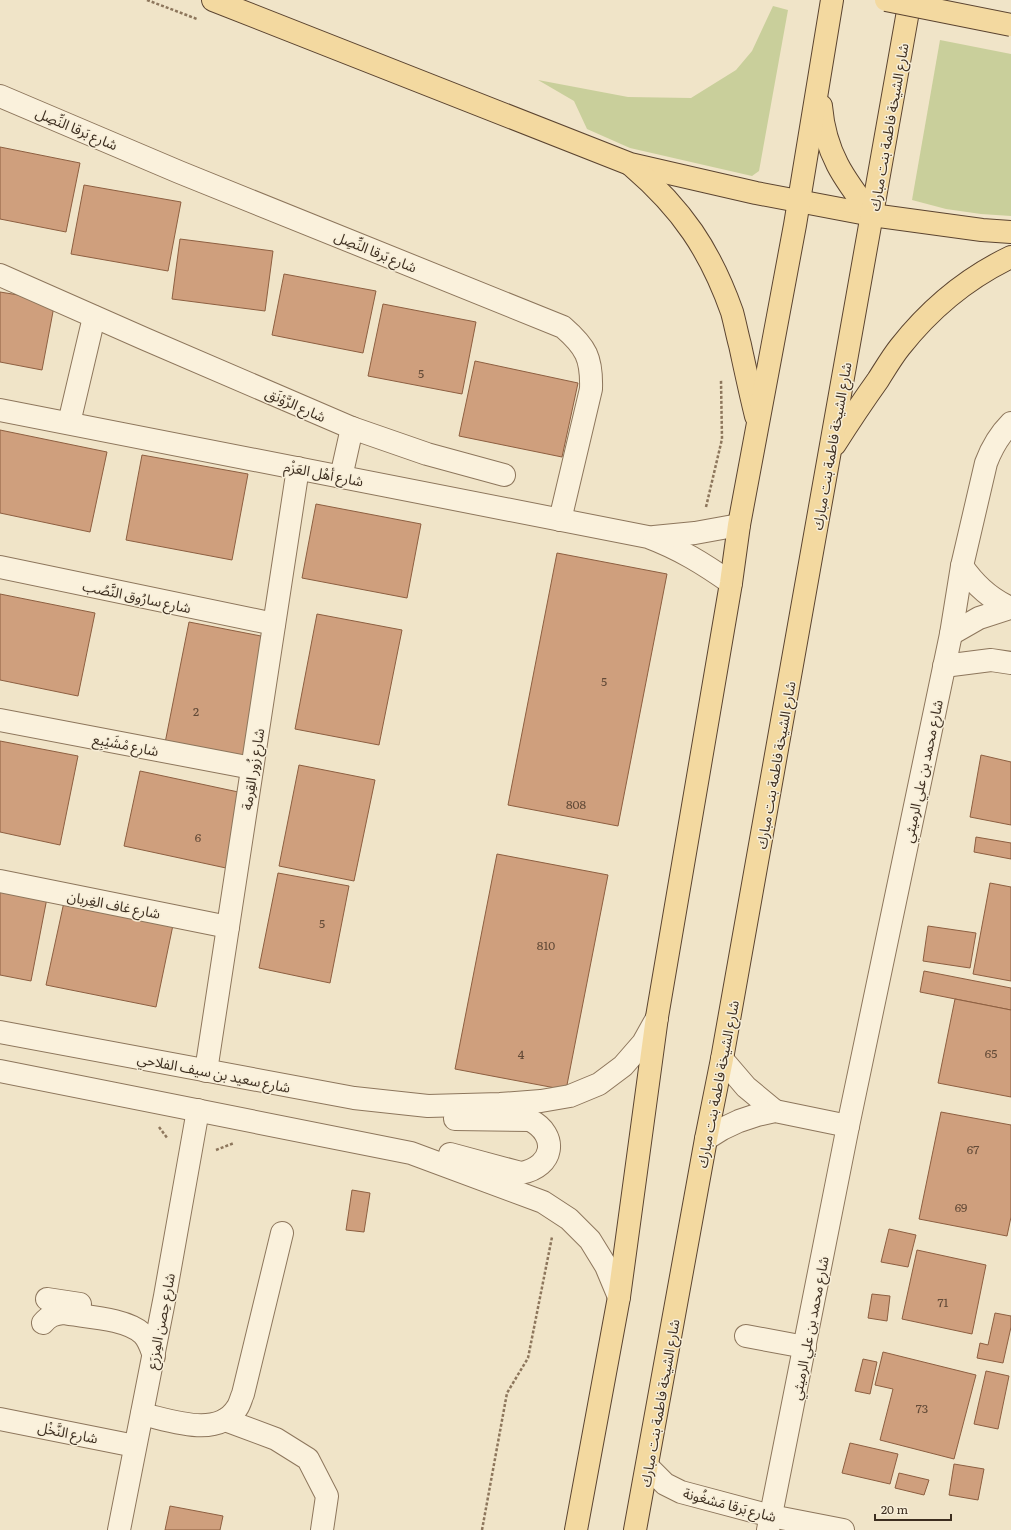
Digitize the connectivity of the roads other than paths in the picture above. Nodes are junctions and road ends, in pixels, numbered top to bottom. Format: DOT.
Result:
graph roads {
  1 [pos="213,0"];
  2 [pos="832,0"];
  3 [pos="886,0"];
  4 [pos="910,0"];
  5 [pos="1011,25"];
  6 [pos="820,77"];
  7 [pos="0,96"];
  8 [pos="630,164"];
  9 [pos="799,201"];
  10 [pos="872,215"];
  11 [pos="1011,232"];
  12 [pos="1011,257"];
  13 [pos="0,275"];
  14 [pos="94,317"];
  15 [pos="0,410"];
  16 [pos="1011,423"];
  17 [pos="69,424"];
  18 [pos="758,425"];
  19 [pos="352,428"];
  20 [pos="831,450"];
  21 [pos="298,468"];
  22 [pos="504,475"];
  23 [pos="341,477"];
  24 [pos="560,520"];
  25 [pos="740,525"];
  26 [pos="648,537"];
  27 [pos="962,566"];
  28 [pos="0,567"];
  29 [pos="731,583"];
  30 [pos="1011,608"];
  31 [pos="274,624"];
  32 [pos="951,634"];
  33 [pos="1011,663"];
  34 [pos="944,666"];
  35 [pos="0,720"];
  36 [pos="252,768"];
  37 [pos="0,881"];
  38 [pos="228,927"];
  39 [pos="658,1017"];
  40 [pos="0,1032"];
  41 [pos="722,1059"];
  42 [pos="0,1071"];
  43 [pos="206,1071"];
  44 [pos="428,1106"];
  45 [pos="198,1110"];
  46 [pos="775,1111"];
  47 [pos="848,1126"];
  48 [pos="706,1140"];
  49 [pos="411,1153"];
  50 [pos="282,1233"];
  51 [pos="165,1296"];
  52 [pos="619,1297"];
  53 [pos="47,1298"];
  54 [pos="43,1322"];
  55 [pos="746,1336"];
  56 [pos="805,1347"];
  57 [pos="154,1356"];
  58 [pos="142,1414"];
  59 [pos="0,1419"];
  60 [pos="226,1420"];
  61 [pos="135,1446"];
  62 [pos="648,1468"];
  63 [pos="770,1523"];
  64 [pos="119,1530"];
  65 [pos="322,1530"];
  66 [pos="576,1530"];
  67 [pos="635,1530"];
  68 [pos="843,1530"];
  1 -- 8 [label="main road"];
  2 -- 6 [label="main road"];
  3 -- 5 [label="main road, bridge"];
  4 -- 10 [label="main road, شارع الشيخة فاطمة بنت مبارك"];
  6 -- 9 [label="main road"];
  6 -- 10 [label="main road"];
  7 -- 24 [label="street, شارع بَرقا النِّصِل"];
  8 -- 9 [label="main road"];
  8 -- 18 [label="main road"];
  9 -- 10 [label="main road"];
  9 -- 18 [label="main road"];
  10 -- 11 [label="main road"];
  10 -- 20 [label="main road, شارع الشيخة فاطمة بنت مبارك"];
  12 -- 20 [label="main road"];
  13 -- 14 [label="street, شارع الرَّوْنَق"];
  14 -- 17 [label="street"];
  14 -- 19 [label="street, شارع الرَّوْنَق"];
  15 -- 17 [label="street, شارع أهْل العَزْم"];
  16 -- 27 [label="street, شارع محمد بن علي الرميثي"];
  17 -- 21 [label="street, شارع أهْل العَزْم"];
  18 -- 25 [label="main road"];
  19 -- 22 [label="street, شارع الرَّوْنَق"];
  19 -- 23 [label="street"];
  20 -- 41 [label="main road, شارع الشيخة فاطمة بنت مبارك"];
  21 -- 23 [label="street, شارع أهْل العَزْم"];
  21 -- 31 [label="street, شارع زُور القِرمة"];
  23 -- 24 [label="street, شارع أهْل العَزْم"];
  24 -- 26 [label="street, شارع أهْل العَزْم"];
  25 -- 26 [label="street, شارع أهْل العَزْم"];
  25 -- 29 [label="main road"];
  26 -- 29 [label="street, شارع أهْل العَزْم"];
  27 -- 30 [label="street"];
  27 -- 32 [label="street, شارع محمد بن علي الرميثي"];
  28 -- 31 [label="street, شارع سارُوق النَّصُب"];
  29 -- 39 [label="main road"];
  30 -- 32 [label="street"];
  31 -- 36 [label="street, شارع زُور القِرمة"];
  32 -- 34 [label="street, شارع محمد بن علي الرميثي"];
  33 -- 34 [label="street"];
  34 -- 47 [label="street, شارع محمد بن علي الرميثي"];
  35 -- 36 [label="street, شارع مْشَيْبِع"];
  36 -- 38 [label="street, شارع زُور القِرمة"];
  37 -- 38 [label="street, شارع غاف الغِربان"];
  38 -- 43 [label="street, شارع زُور القِرمة"];
  39 -- 44 [label="street, شارع سعيد بن سيف الفلاحي"];
  39 -- 52 [label="main road"];
  40 -- 43 [label="street, شارع سعيد بن سيف الفلاحي"];
  41 -- 46 [label="street"];
  41 -- 48 [label="main road, شارع الشيخة فاطمة بنت مبارك"];
  42 -- 45 [label="street, شارع سعيد بن سيف الفلاحي"];
  43 -- 44 [label="street, شارع سعيد بن سيف الفلاحي"];
  44 -- 49 [label="street, شارع سعيد بن سيف الفلاحي"];
  45 -- 49 [label="street, شارع سعيد بن سيف الفلاحي"];
  45 -- 51 [label="street, شارع حِصن المِزرَع"];
  46 -- 47 [label="street"];
  46 -- 48 [label="street"];
  47 -- 56 [label="street, شارع محمد بن علي الرميثي"];
  48 -- 62 [label="main road, شارع الشيخة فاطمة بنت مبارك"];
  49 -- 52 [label="street, شارع سعيد بن سيف الفلاحي"];
  50 -- 60 [label="street"];
  51 -- 53 [label="street"];
  51 -- 57 [label="street, شارع حِصن المِزرَع"];
  52 -- 66 [label="main road"];
  54 -- 57 [label="street"];
  55 -- 56 [label="street"];
  56 -- 63 [label="street, شارع محمد بن علي الرميثي"];
  57 -- 58 [label="street, شارع حِصن المِزرَع"];
  58 -- 60 [label="street"];
  58 -- 61 [label="street, شارع حِصن المِزرَع"];
  59 -- 61 [label="street, شارع النَّخْل"];
  60 -- 65 [label="street"];
  61 -- 64 [label="street, شارع حِصن المِزرَع"];
  62 -- 63 [label="street, شارع بَرقا مَشغُونة"];
  62 -- 67 [label="main road, شارع الشيخة فاطمة بنت مبارك"];
  63 -- 68 [label="street, شارع بَرقا مَشغُونة"];
}
